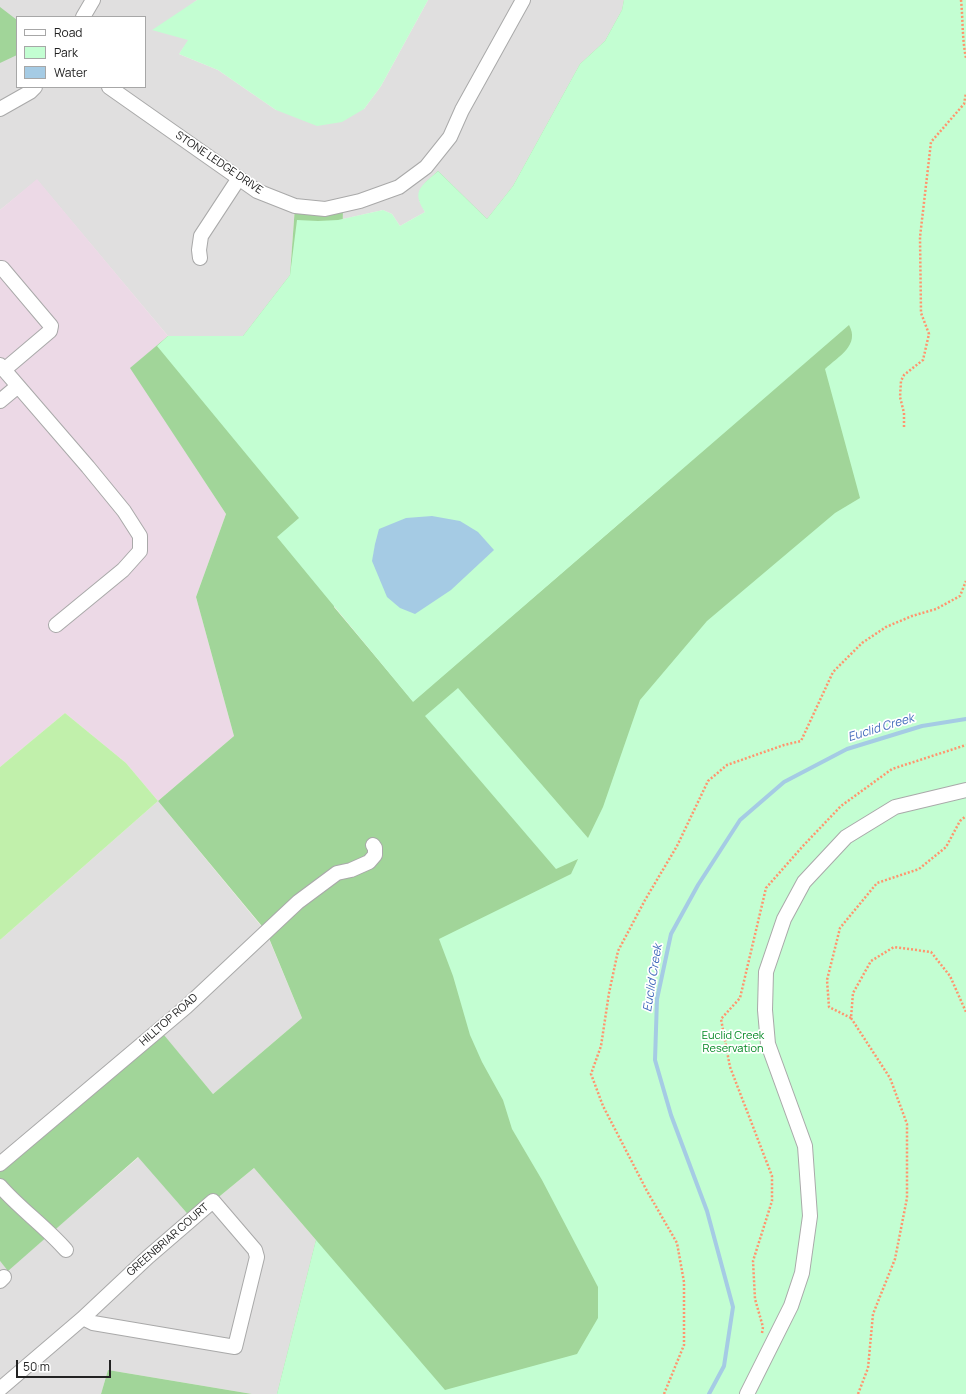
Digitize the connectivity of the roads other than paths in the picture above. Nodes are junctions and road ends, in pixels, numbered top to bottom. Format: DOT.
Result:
graph roads {
  1 [pos="93,0"];
  2 [pos="523,0"];
  3 [pos="84,16"];
  4 [pos="34,88"];
  5 [pos="110,88"];
  6 [pos="0,109"];
  7 [pos="239,178"];
  8 [pos="200,258"];
  9 [pos="0,268"];
  10 [pos="2,368"];
  11 [pos="18,386"];
  12 [pos="0,401"];
  13 [pos="56,625"];
  14 [pos="966,790"];
  15 [pos="373,844"];
  16 [pos="0,1164"];
  17 [pos="0,1186"];
  18 [pos="66,1250"];
  19 [pos="83,1318"];
  20 [pos="0,1389"];
  21 [pos="747,1394"];
  1 -- 3 [label="street"];
  2 -- 7 [label="street, STONE LEDGE DRIVE"];
  4 -- 6 [label="street"];
  5 -- 7 [label="street, STONE LEDGE DRIVE"];
  7 -- 8 [label="street"];
  9 -- 10 [label="street"];
  10 -- 11 [label="street"];
  11 -- 12 [label="street"];
  11 -- 13 [label="street"];
  14 -- 21 [label="street"];
  15 -- 16 [label="street, HILLTOP ROAD"];
  17 -- 18 [label="street"];
  19 -- 19 [label="street, GREENBRIAR COURT"];
  19 -- 20 [label="street, GREENBRIAR COURT"];
}
